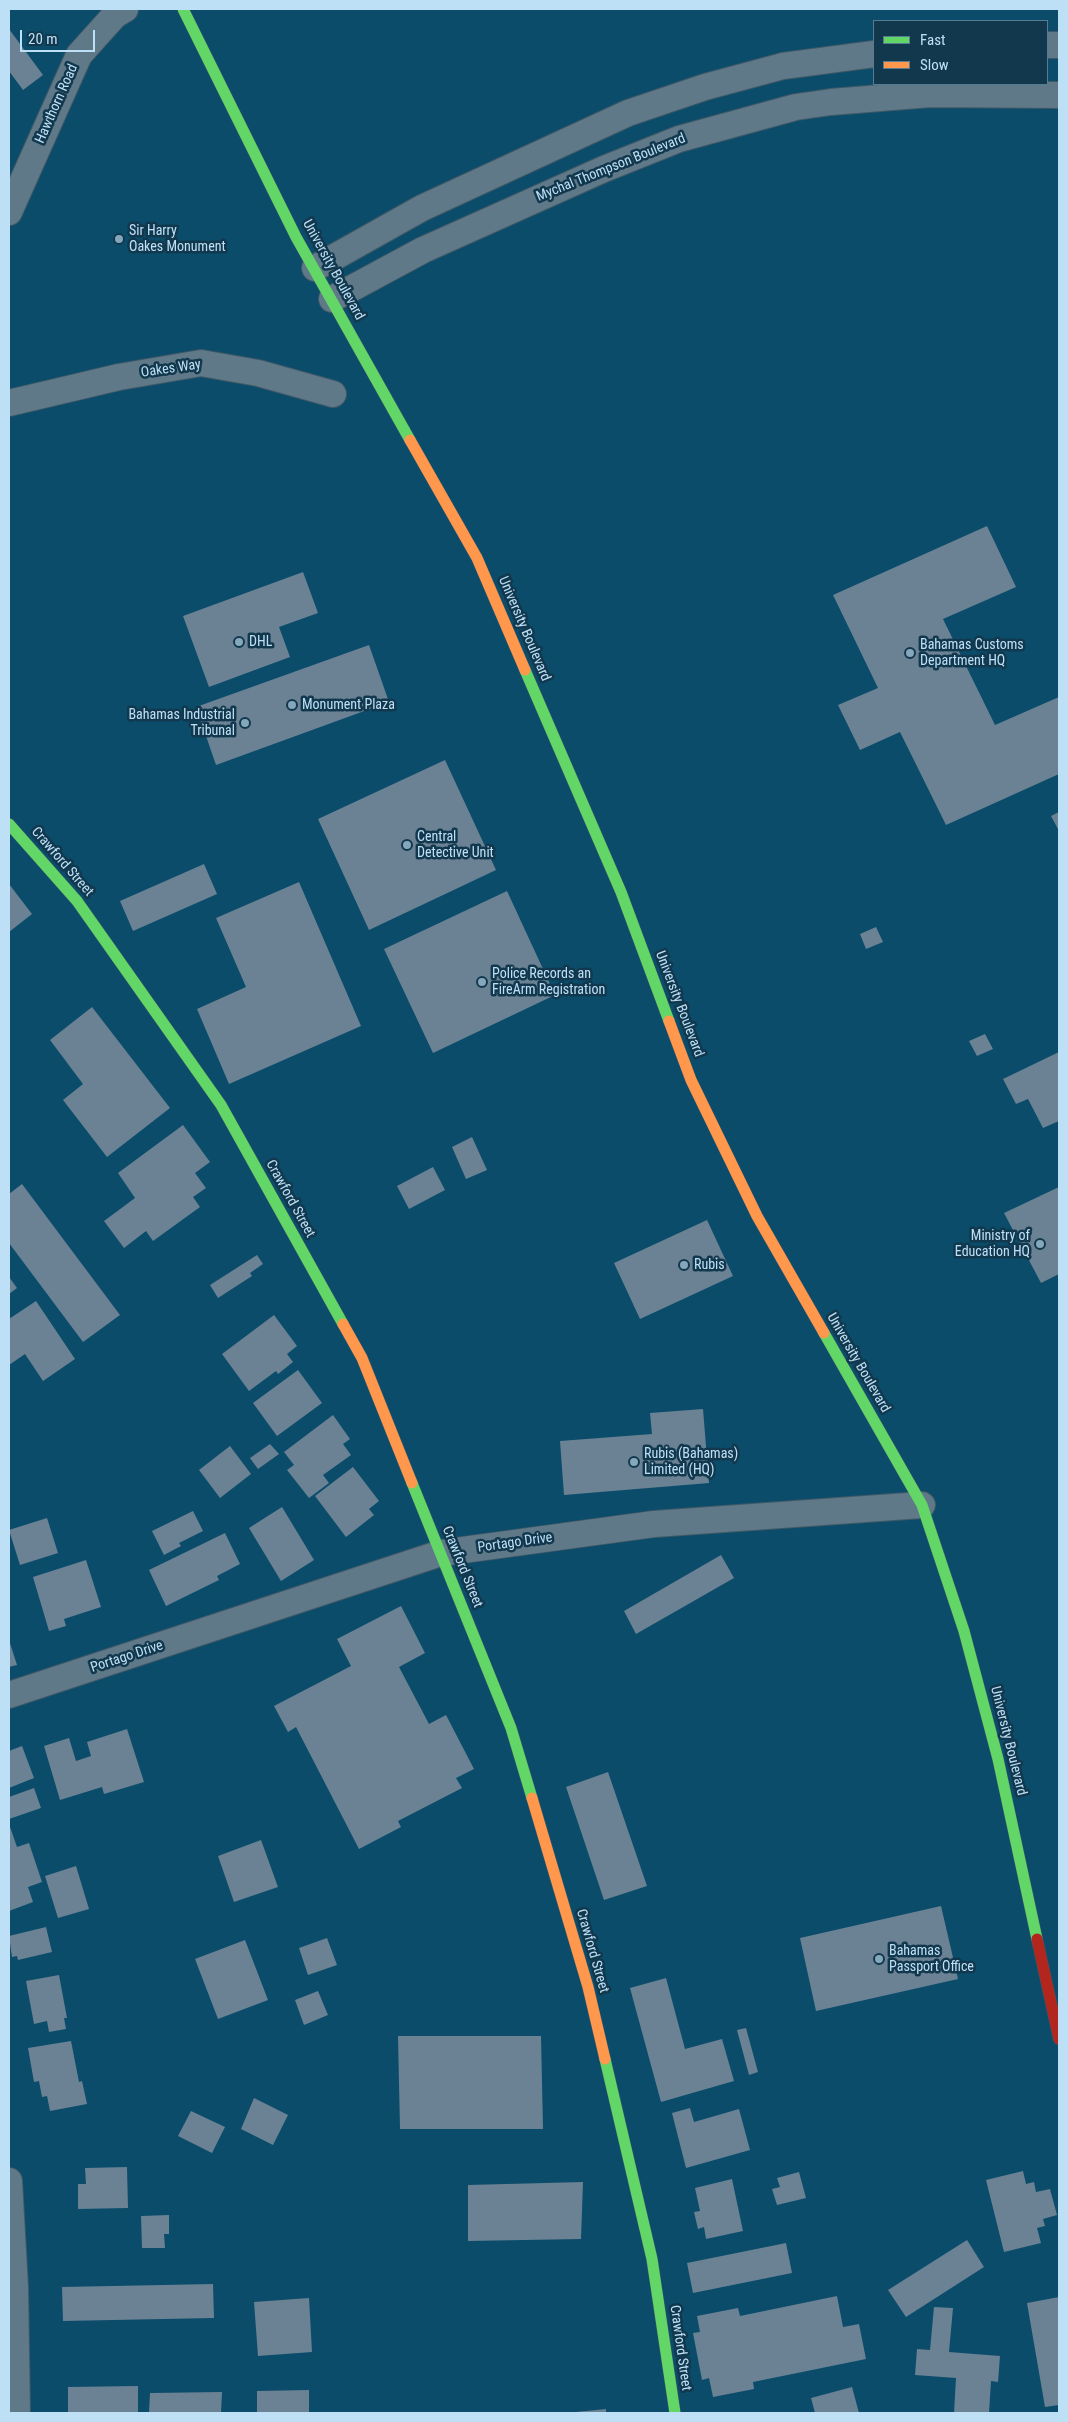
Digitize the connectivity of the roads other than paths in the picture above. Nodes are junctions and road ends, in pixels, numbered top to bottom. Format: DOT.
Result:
graph roads {
  1 [pos="124,9"];
  2 [pos="183,9"];
  3 [pos="873,54"];
  4 [pos="1059,95"];
  5 [pos="9,212"];
  6 [pos="315,268"];
  7 [pos="332,299"];
  8 [pos="334,394"];
  9 [pos="9,403"];
  10 [pos="9,824"];
  11 [pos="922,1505"];
  12 [pos="440,1553"];
  13 [pos="9,1696"];
  14 [pos="1059,2039"];
  15 [pos="9,2181"];
  16 [pos="13,2376"];
  17 [pos="17,2413"];
  18 [pos="674,2413"];
  1 -- 5 [label="street, Hawthorn Road"];
  2 -- 6 [label="main road, University Boulevard"];
  3 -- 6 [label="street"];
  4 -- 7 [label="street, Mychal Thompson Boulevard"];
  6 -- 7 [label="main road, University Boulevard"];
  7 -- 11 [label="main road, University Boulevard"];
  8 -- 9 [label="street, Oakes Way"];
  10 -- 12 [label="main road, Crawford Street"];
  11 -- 12 [label="street, Portago Drive"];
  11 -- 14 [label="main road, University Boulevard"];
  12 -- 13 [label="street, Portago Drive"];
  12 -- 18 [label="main road, Crawford Street"];
  15 -- 16 [label="street"];
  16 -- 17 [label="street"];
}
